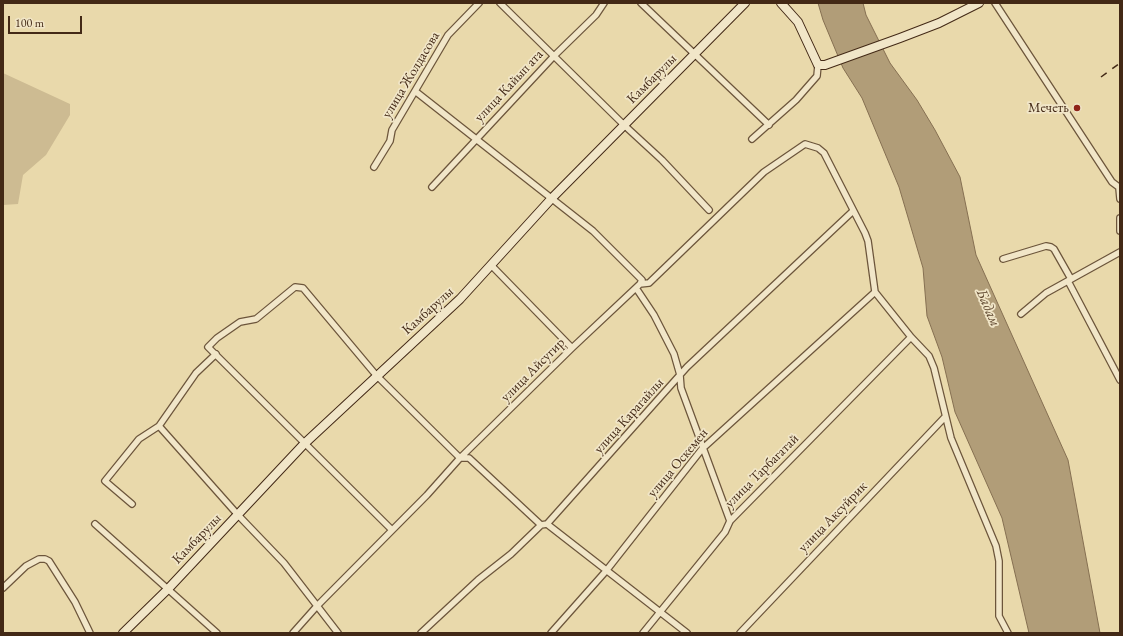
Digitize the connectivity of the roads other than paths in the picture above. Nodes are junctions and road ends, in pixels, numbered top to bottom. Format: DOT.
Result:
graph roads {
  1 [pos="479,3"];
  2 [pos="500,3"];
  3 [pos="604,3"];
  4 [pos="641,3"];
  5 [pos="745,3"];
  6 [pos="781,3"];
  7 [pos="979,3"];
  8 [pos="995,3"];
  9 [pos="695,54"];
  10 [pos="554,56"];
  11 [pos="818,65"];
  12 [pos="415,91"];
  13 [pos="624,126"];
  14 [pos="769,126"];
  15 [pos="476,139"];
  16 [pos="752,139"];
  17 [pos="374,168"];
  18 [pos="432,186"];
  19 [pos="1120,188"];
  20 [pos="552,198"];
  21 [pos="1120,199"];
  22 [pos="709,210"];
  23 [pos="853,211"];
  24 [pos="1120,218"];
  25 [pos="1120,231"];
  26 [pos="1120,252"];
  27 [pos="1003,259"];
  28 [pos="491,266"];
  29 [pos="1069,280"];
  30 [pos="638,286"];
  31 [pos="875,292"];
  32 [pos="1021,314"];
  33 [pos="911,337"];
  34 [pos="572,348"];
  35 [pos="216,354"];
  36 [pos="376,375"];
  37 [pos="680,376"];
  38 [pos="1120,380"];
  39 [pos="944,418"];
  40 [pos="159,426"];
  41 [pos="304,444"];
  42 [pos="702,449"];
  43 [pos="460,458"];
  44 [pos="132,504"];
  45 [pos="238,515"];
  46 [pos="730,521"];
  47 [pos="95,524"];
  48 [pos="547,524"];
  49 [pos="541,525"];
  50 [pos="392,530"];
  51 [pos="606,571"];
  52 [pos="3,588"];
  53 [pos="168,589"];
  54 [pos="317,606"];
  55 [pos="660,613"];
  56 [pos="90,633"];
  57 [pos="123,633"];
  58 [pos="217,633"];
  59 [pos="293,633"];
  60 [pos="338,633"];
  61 [pos="421,633"];
  62 [pos="551,633"];
  63 [pos="643,633"];
  64 [pos="687,633"];
  65 [pos="740,633"];
  66 [pos="1008,633"];
  1 -- 12 [label="street, улица Жолдасова"];
  2 -- 10 [label="street"];
  3 -- 10 [label="street, улица Кайып ата"];
  4 -- 9 [label="street"];
  5 -- 9 [label="street, Камбарулы"];
  6 -- 11 [label="street"];
  7 -- 11 [label="street"];
  8 -- 19 [label="street"];
  9 -- 13 [label="street, Камбарулы"];
  9 -- 14 [label="street"];
  10 -- 13 [label="street"];
  10 -- 15 [label="street, улица Кайып ата"];
  11 -- 14 [label="street"];
  12 -- 15 [label="street"];
  12 -- 17 [label="street, улица Жолдасова"];
  13 -- 20 [label="street, Камбарулы"];
  13 -- 22 [label="street"];
  14 -- 16 [label="street"];
  15 -- 18 [label="street, улица Кайып ата"];
  15 -- 20 [label="street"];
  19 -- 21 [label="street"];
  20 -- 28 [label="street, Камбарулы"];
  20 -- 30 [label="street"];
  23 -- 30 [label="street, улица Айсугир"];
  23 -- 31 [label="street"];
  23 -- 37 [label="street, улица Карагайлы"];
  24 -- 25 [label="street"];
  26 -- 29 [label="street"];
  27 -- 29 [label="street"];
  28 -- 34 [label="street"];
  28 -- 36 [label="street, Камбарулы"];
  29 -- 32 [label="street"];
  29 -- 38 [label="street"];
  30 -- 34 [label="street, улица Айсугир"];
  30 -- 37 [label="street"];
  31 -- 33 [label="street"];
  31 -- 42 [label="street, улица Оскемен"];
  33 -- 39 [label="street"];
  33 -- 46 [label="street, улица Тарбагатай"];
  34 -- 43 [label="street, улица Айсугир"];
  35 -- 36 [label="street"];
  35 -- 40 [label="street"];
  35 -- 41 [label="street"];
  36 -- 41 [label="street, Камбарулы"];
  36 -- 43 [label="street"];
  37 -- 42 [label="street"];
  37 -- 48 [label="street, улица Карагайлы"];
  39 -- 65 [label="street, улица Аксуйрик"];
  39 -- 66 [label="street"];
  40 -- 44 [label="street"];
  40 -- 45 [label="street"];
  41 -- 45 [label="street, Камбарулы"];
  41 -- 50 [label="street"];
  42 -- 46 [label="street"];
  42 -- 51 [label="street, улица Оскемен"];
  43 -- 49 [label="street"];
  43 -- 50 [label="street, улица Айсугир"];
  45 -- 53 [label="street, Камбарулы"];
  45 -- 54 [label="street"];
  46 -- 55 [label="street, улица Тарбагатай"];
  47 -- 53 [label="street"];
  48 -- 49 [label="street"];
  48 -- 51 [label="street"];
  49 -- 61 [label="street"];
  50 -- 54 [label="street, улица Айсугир"];
  51 -- 55 [label="street"];
  51 -- 62 [label="street, улица Оскемен"];
  52 -- 56 [label="street"];
  53 -- 57 [label="street, Камбарулы"];
  53 -- 58 [label="street"];
  54 -- 59 [label="street, улица Айсугир"];
  54 -- 60 [label="street"];
  55 -- 63 [label="street, улица Тарбагатай"];
  55 -- 64 [label="street"];
}
